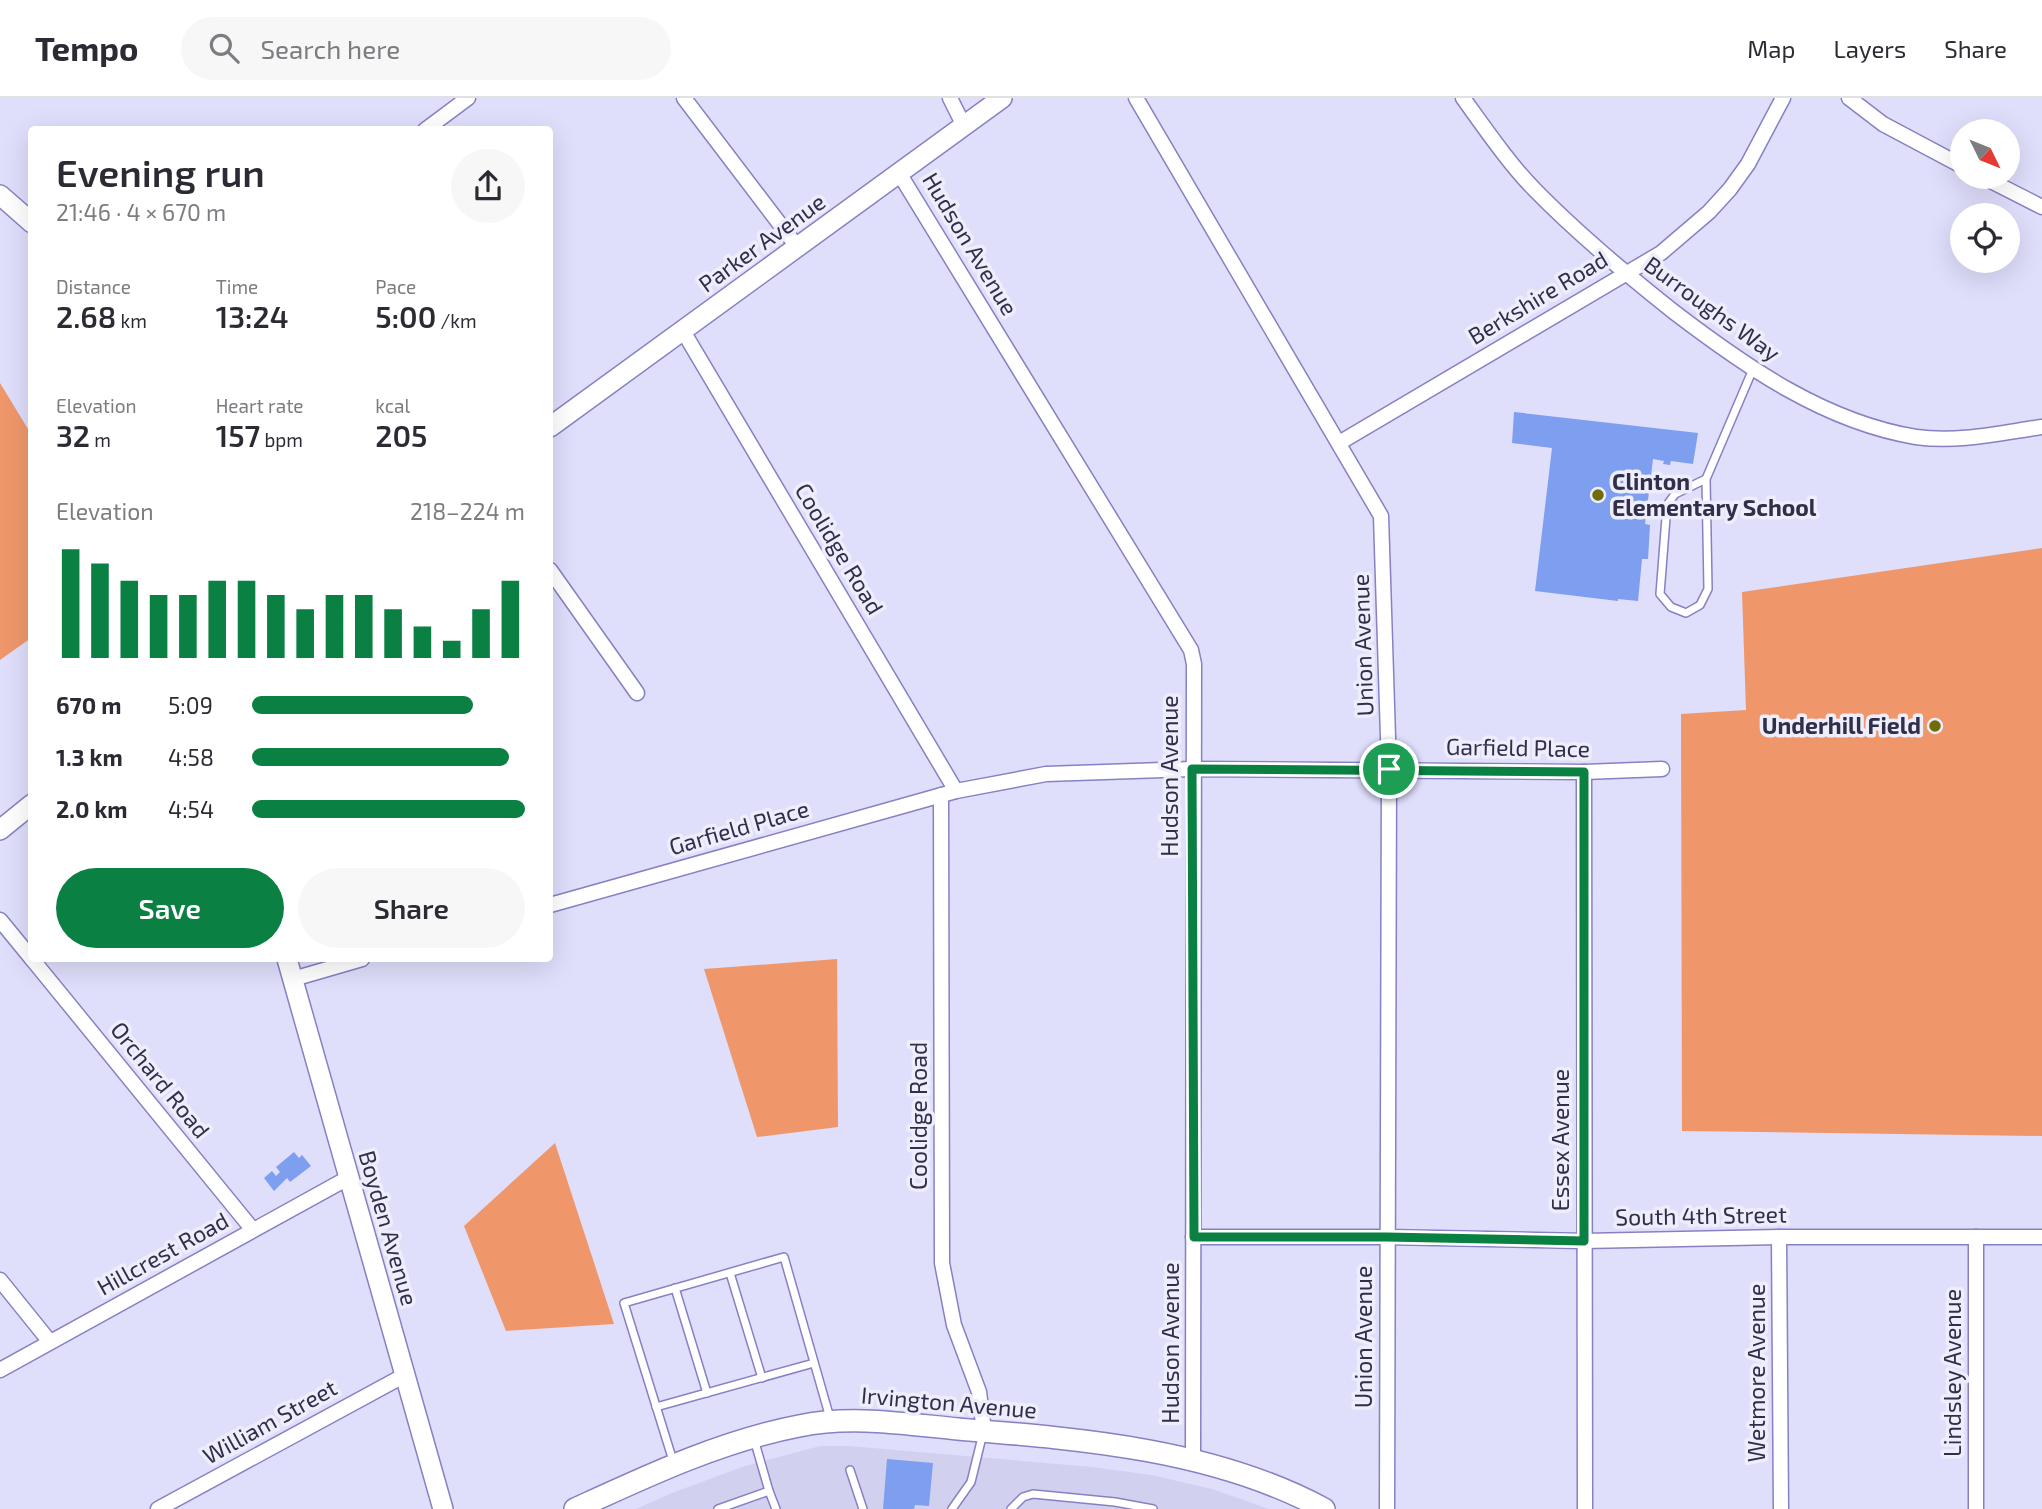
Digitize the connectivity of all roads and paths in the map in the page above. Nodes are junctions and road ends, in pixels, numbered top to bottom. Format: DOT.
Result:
graph roads {
  1 [pos="468,98"];
  2 [pos="684,98"];
  3 [pos="950,98"];
  4 [pos="1002,98"];
  5 [pos="1136,98"];
  6 [pos="1463,98"];
  7 [pos="1783,98"];
  8 [pos="1849,98"];
  9 [pos="430,126"];
  10 [pos="964,126"];
  11 [pos="1950,160"];
  12 [pos="900,173"];
  13 [pos="2007,189"];
  14 [pos="0,195"];
  15 [pos="2042,207"];
  16 [pos="28,220"];
  17 [pos="798,248"];
  18 [pos="1625,273"];
  19 [pos="683,331"];
  20 [pos="1753,369"];
  21 [pos="553,425"];
  22 [pos="2042,427"];
  23 [pos="1339,443"];
  24 [pos="1706,479"];
  25 [pos="553,574"];
  26 [pos="637,693"];
  27 [pos="1192,769"];
  28 [pos="1389,769"];
  29 [pos="1662,769"];
  30 [pos="1584,772"];
  31 [pos="956,791"];
  32 [pos="941,795"];
  33 [pos="28,807"];
  34 [pos="0,830"];
  35 [pos="553,904"];
  36 [pos="0,920"];
  37 [pos="28,954"];
  38 [pos="34,962"];
  39 [pos="288,962"];
  40 [pos="352,962"];
  41 [pos="293,979"];
  42 [pos="348,1178"];
  43 [pos="253,1230"];
  44 [pos="1194,1237"];
  45 [pos="1386,1237"];
  46 [pos="1779,1237"];
  47 [pos="1976,1237"];
  48 [pos="2042,1237"];
  49 [pos="1584,1241"];
  50 [pos="730,1273"];
  51 [pos="0,1280"];
  52 [pos="675,1289"];
  53 [pos="50,1342"];
  54 [pos="814,1363"];
  55 [pos="0,1370"];
  56 [pos="405,1375"];
  57 [pos="762,1378"];
  58 [pos="706,1393"];
  59 [pos="656,1407"];
  60 [pos="831,1422"];
  61 [pos="984,1431"];
  62 [pos="754,1438"];
  63 [pos="1193,1461"];
  64 [pos="674,1465"];
  65 [pos="850,1470"];
  66 [pos="769,1491"];
  67 [pos="158,1509"];
  68 [pos="443,1509"];
  69 [pos="575,1509"];
  70 [pos="718,1509"];
  71 [pos="776,1509"];
  72 [pos="863,1509"];
  73 [pos="952,1509"];
  74 [pos="1011,1509"];
  75 [pos="1153,1509"];
  76 [pos="1324,1509"];
  77 [pos="1387,1509"];
  78 [pos="1585,1509"];
  79 [pos="1780,1509"];
  80 [pos="1976,1509"];
  1 -- 9 [label="street"];
  2 -- 17 [label="street"];
  3 -- 10 [label="street"];
  4 -- 10 [label="street, Parker Avenue"];
  5 -- 23 [label="street, Union Avenue"];
  6 -- 18 [label="street, Burroughs Way"];
  7 -- 18 [label="street, Berkshire Road"];
  8 -- 11 [label="street"];
  10 -- 12 [label="street, Parker Avenue"];
  12 -- 17 [label="street, Parker Avenue"];
  12 -- 27 [label="street, Hudson Avenue"];
  13 -- 15 [label="street"];
  14 -- 16 [label="street"];
  17 -- 19 [label="street, Parker Avenue"];
  18 -- 20 [label="street, Burroughs Way"];
  18 -- 23 [label="street, Berkshire Road"];
  19 -- 21 [label="street, Parker Avenue"];
  19 -- 31 [label="street, Coolidge Road"];
  20 -- 22 [label="street, Burroughs Way"];
  20 -- 24 [label="lane"];
  23 -- 28 [label="street, Union Avenue"];
  24 -- 24 [label="lane"];
  25 -- 26 [label="street"];
  27 -- 28 [label="street, Garfield Place"];
  27 -- 31 [label="street, Garfield Place"];
  27 -- 44 [label="street, Hudson Avenue"];
  28 -- 30 [label="street, Garfield Place"];
  28 -- 45 [label="street, Union Avenue"];
  29 -- 30 [label="street, Garfield Place"];
  30 -- 49 [label="street, Essex Avenue"];
  31 -- 32 [label="street, Garfield Place"];
  32 -- 35 [label="street, Garfield Place"];
  32 -- 61 [label="street, Coolidge Road"];
  33 -- 34 [label="street"];
  36 -- 37 [label="street, Orchard Road"];
  38 -- 43 [label="street, Orchard Road"];
  39 -- 41 [label="street, Boyden Avenue"];
  40 -- 41 [label="street"];
  41 -- 42 [label="street, Boyden Avenue"];
  42 -- 43 [label="street, Hillcrest Road"];
  42 -- 56 [label="street, Boyden Avenue"];
  43 -- 53 [label="street, Hillcrest Road"];
  44 -- 45 [label="street, South 4th Street"];
  44 -- 63 [label="street, Hudson Avenue"];
  45 -- 49 [label="street, South 4th Street"];
  45 -- 77 [label="street, Union Avenue"];
  46 -- 47 [label="street, South 4th Street"];
  46 -- 49 [label="street, South 4th Street"];
  46 -- 79 [label="street, Wetmore Avenue"];
  47 -- 48 [label="street, South 4th Street"];
  47 -- 80 [label="street, Lindsley Avenue"];
  49 -- 78 [label="street, Essex Avenue"];
  50 -- 52 [label="lane"];
  50 -- 54 [label="lane"];
  50 -- 57 [label="lane"];
  51 -- 53 [label="street"];
  52 -- 58 [label="lane"];
  52 -- 59 [label="lane"];
  53 -- 55 [label="street, Hillcrest Road"];
  54 -- 57 [label="lane"];
  54 -- 60 [label="lane"];
  56 -- 67 [label="street, William Street"];
  56 -- 68 [label="street, Boyden Avenue"];
  57 -- 58 [label="lane"];
  58 -- 59 [label="lane"];
  59 -- 64 [label="lane"];
  60 -- 61 [label="main road, Irvington Avenue"];
  60 -- 62 [label="main road, Irvington Avenue"];
  61 -- 63 [label="main road, Irvington Avenue"];
  61 -- 73 [label="lane"];
  62 -- 64 [label="main road, Irvington Avenue"];
  62 -- 66 [label="lane"];
  63 -- 76 [label="main road, Irvington Avenue"];
  64 -- 69 [label="main road, Irvington Avenue"];
  65 -- 72 [label="lane"];
  66 -- 70 [label="lane"];
  66 -- 71 [label="lane"];
  74 -- 75 [label="lane"];
}
